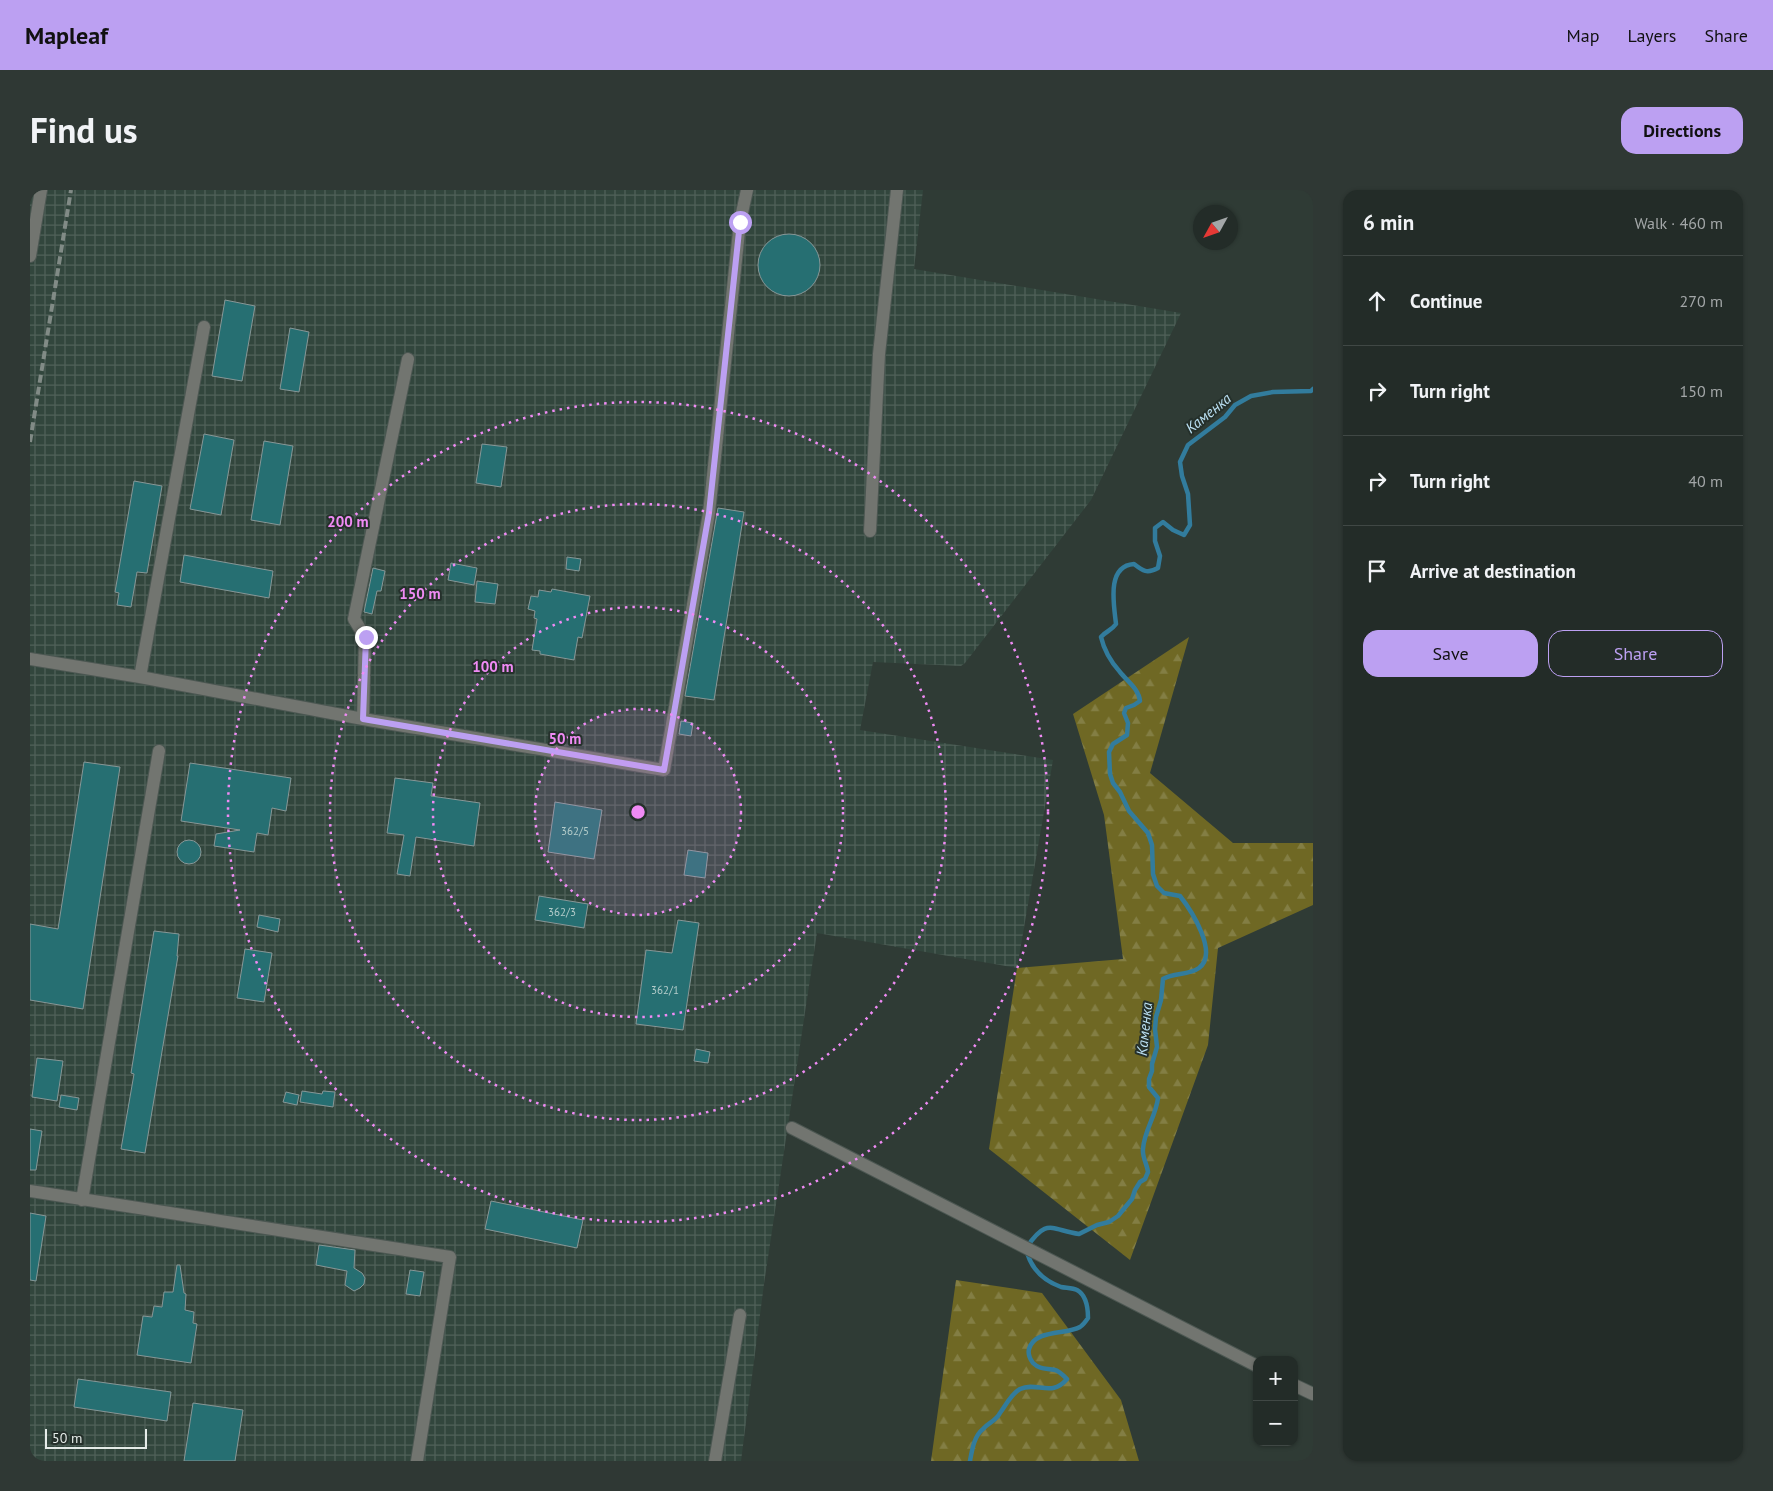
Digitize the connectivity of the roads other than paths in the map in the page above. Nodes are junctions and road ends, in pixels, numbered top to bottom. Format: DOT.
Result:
graph roads {
  1 [pos="41,190"];
  2 [pos="747,190"];
  3 [pos="898,190"];
  4 [pos="30,256"];
  5 [pos="204,327"];
  6 [pos="408,359"];
  7 [pos="870,531"];
  8 [pos="30,659"];
  9 [pos="140,677"];
  10 [pos="363,719"];
  11 [pos="158,751"];
  12 [pos="792,1128"];
  13 [pos="30,1191"];
  14 [pos="82,1200"];
  15 [pos="740,1315"];
  16 [pos="1253,1364"];
  17 [pos="1298,1387"];
  18 [pos="1313,1394"];
  19 [pos="417,1461"];
  20 [pos="715,1461"];
  1 -- 4 [label="lane"];
  2 -- 10 [label="lane"];
  3 -- 7 [label="lane"];
  5 -- 9 [label="lane"];
  6 -- 10 [label="lane"];
  8 -- 9 [label="lane"];
  9 -- 10 [label="lane"];
  11 -- 14 [label="lane"];
  12 -- 16 [label="lane"];
  13 -- 14 [label="lane"];
  14 -- 19 [label="lane"];
  15 -- 20 [label="lane"];
  17 -- 18 [label="lane"];
}
